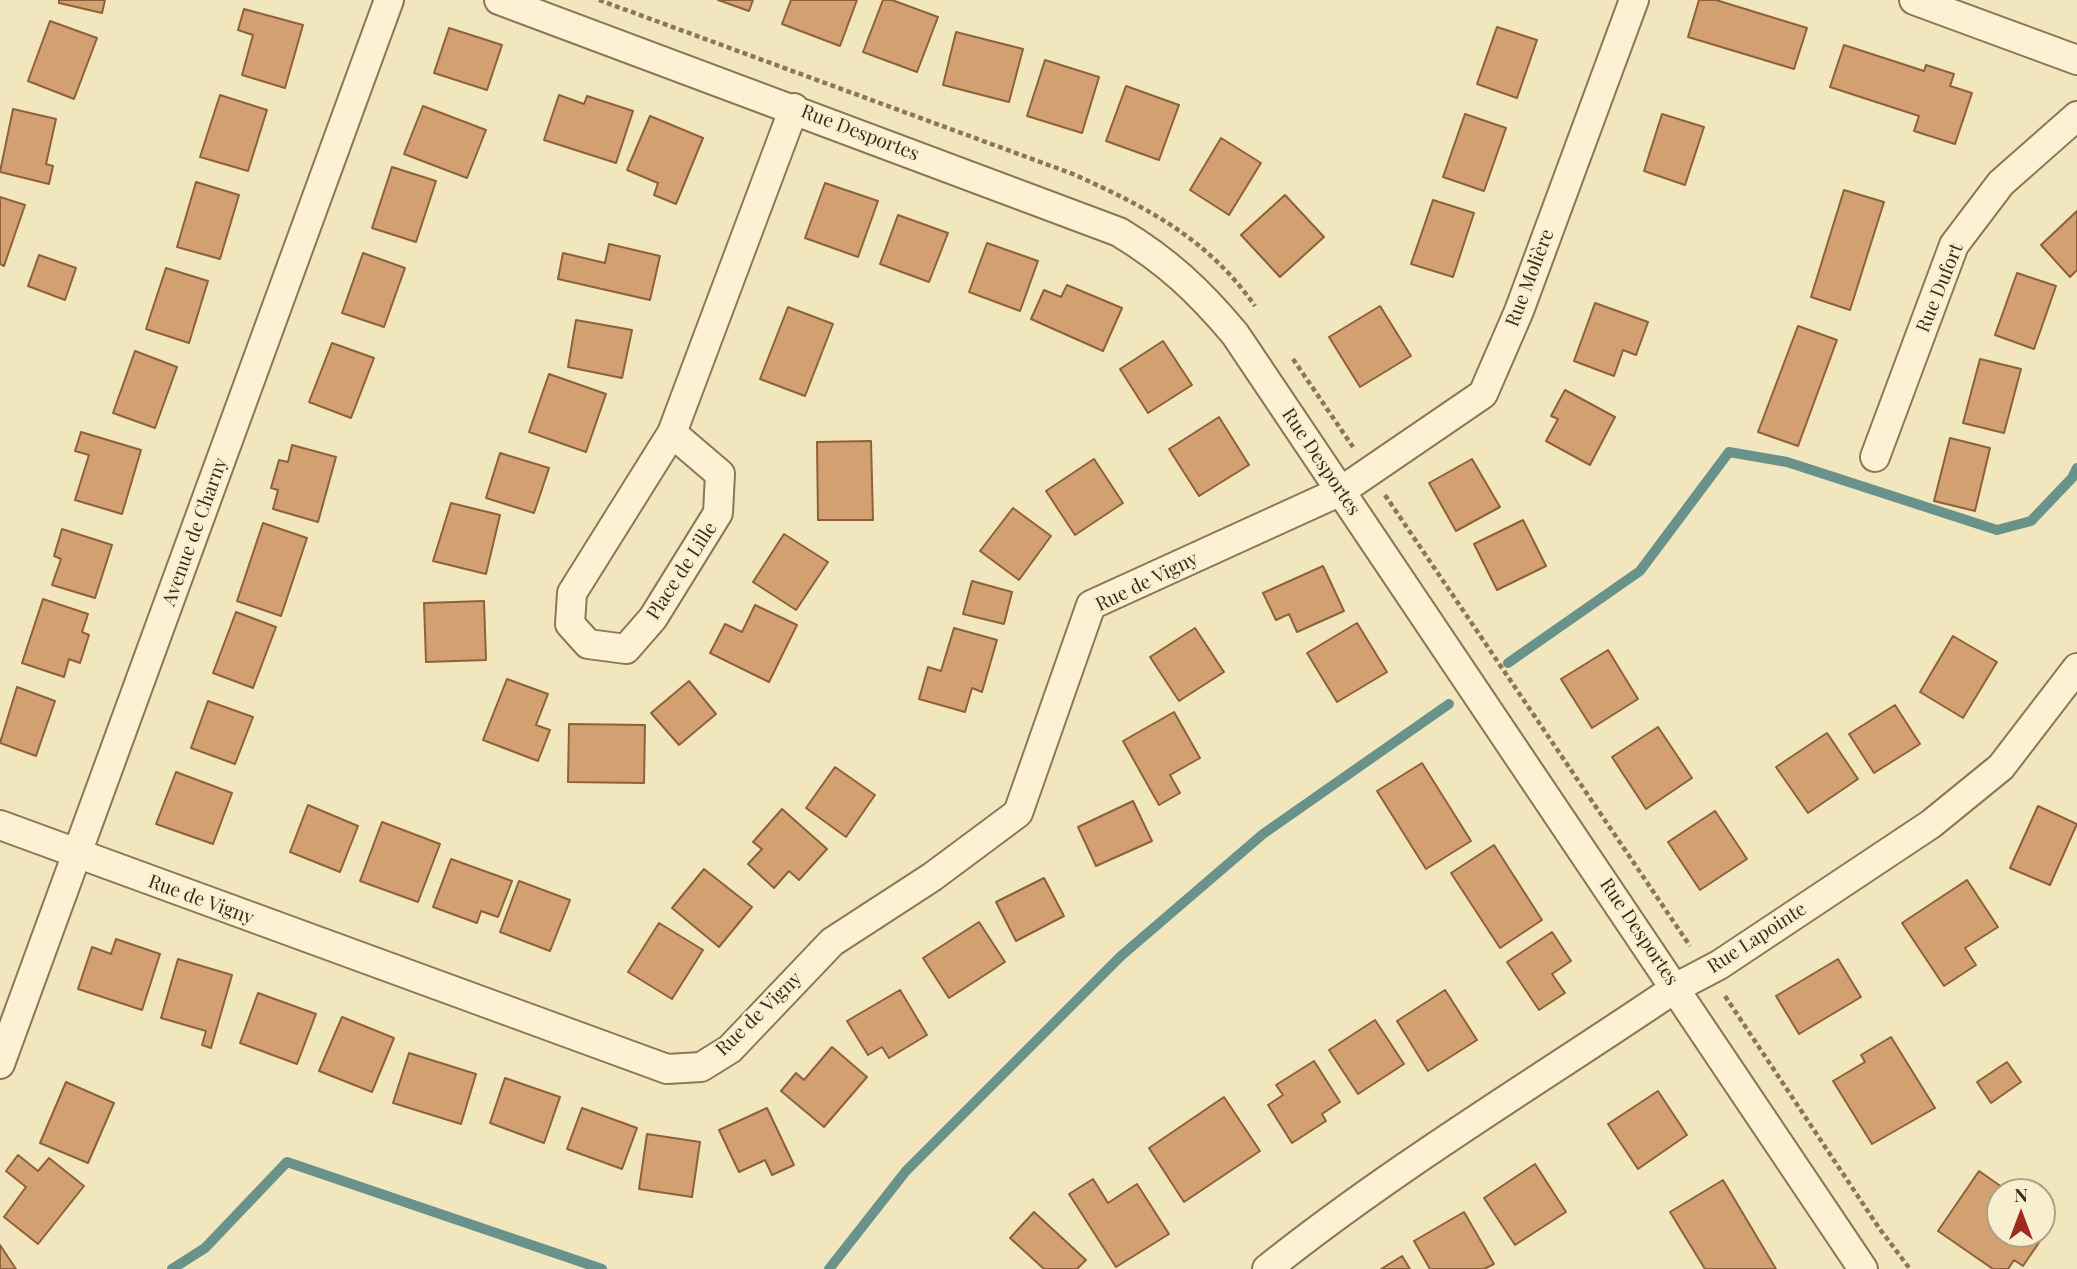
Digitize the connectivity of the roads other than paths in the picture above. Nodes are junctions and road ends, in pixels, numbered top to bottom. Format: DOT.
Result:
graph roads {
  1 [pos="389,0"];
  2 [pos="499,0"];
  3 [pos="1634,0"];
  4 [pos="1914,0"];
  5 [pos="2077,61"];
  6 [pos="794,108"];
  7 [pos="2077,116"];
  8 [pos="672,433"];
  9 [pos="1875,457"];
  10 [pos="1341,491"];
  11 [pos="2077,668"];
  12 [pos="0,825"];
  13 [pos="78,855"];
  14 [pos="1676,987"];
  15 [pos="0,1064"];
  16 [pos="1267,1269"];
  17 [pos="1863,1269"];
  1 -- 13 [label="street, Avenue de Charny"];
  2 -- 6 [label="street, Rue Desportes"];
  3 -- 10 [label="street, Rue Molière"];
  4 -- 5 [label="street"];
  6 -- 8 [label="street, Place de Lille"];
  6 -- 10 [label="street, Rue Desportes"];
  7 -- 9 [label="street, Rue Dufort"];
  8 -- 8 [label="street, Place de Lille"];
  10 -- 13 [label="street, Rue de Vigny"];
  10 -- 14 [label="street, Rue Desportes"];
  11 -- 14 [label="street, Rue Lapointe"];
  12 -- 13 [label="street, Rue de Vigny"];
  13 -- 15 [label="street, Avenue de Charny"];
  14 -- 16 [label="street, Rue Lapointe"];
  14 -- 17 [label="street, Rue Desportes"];
}
